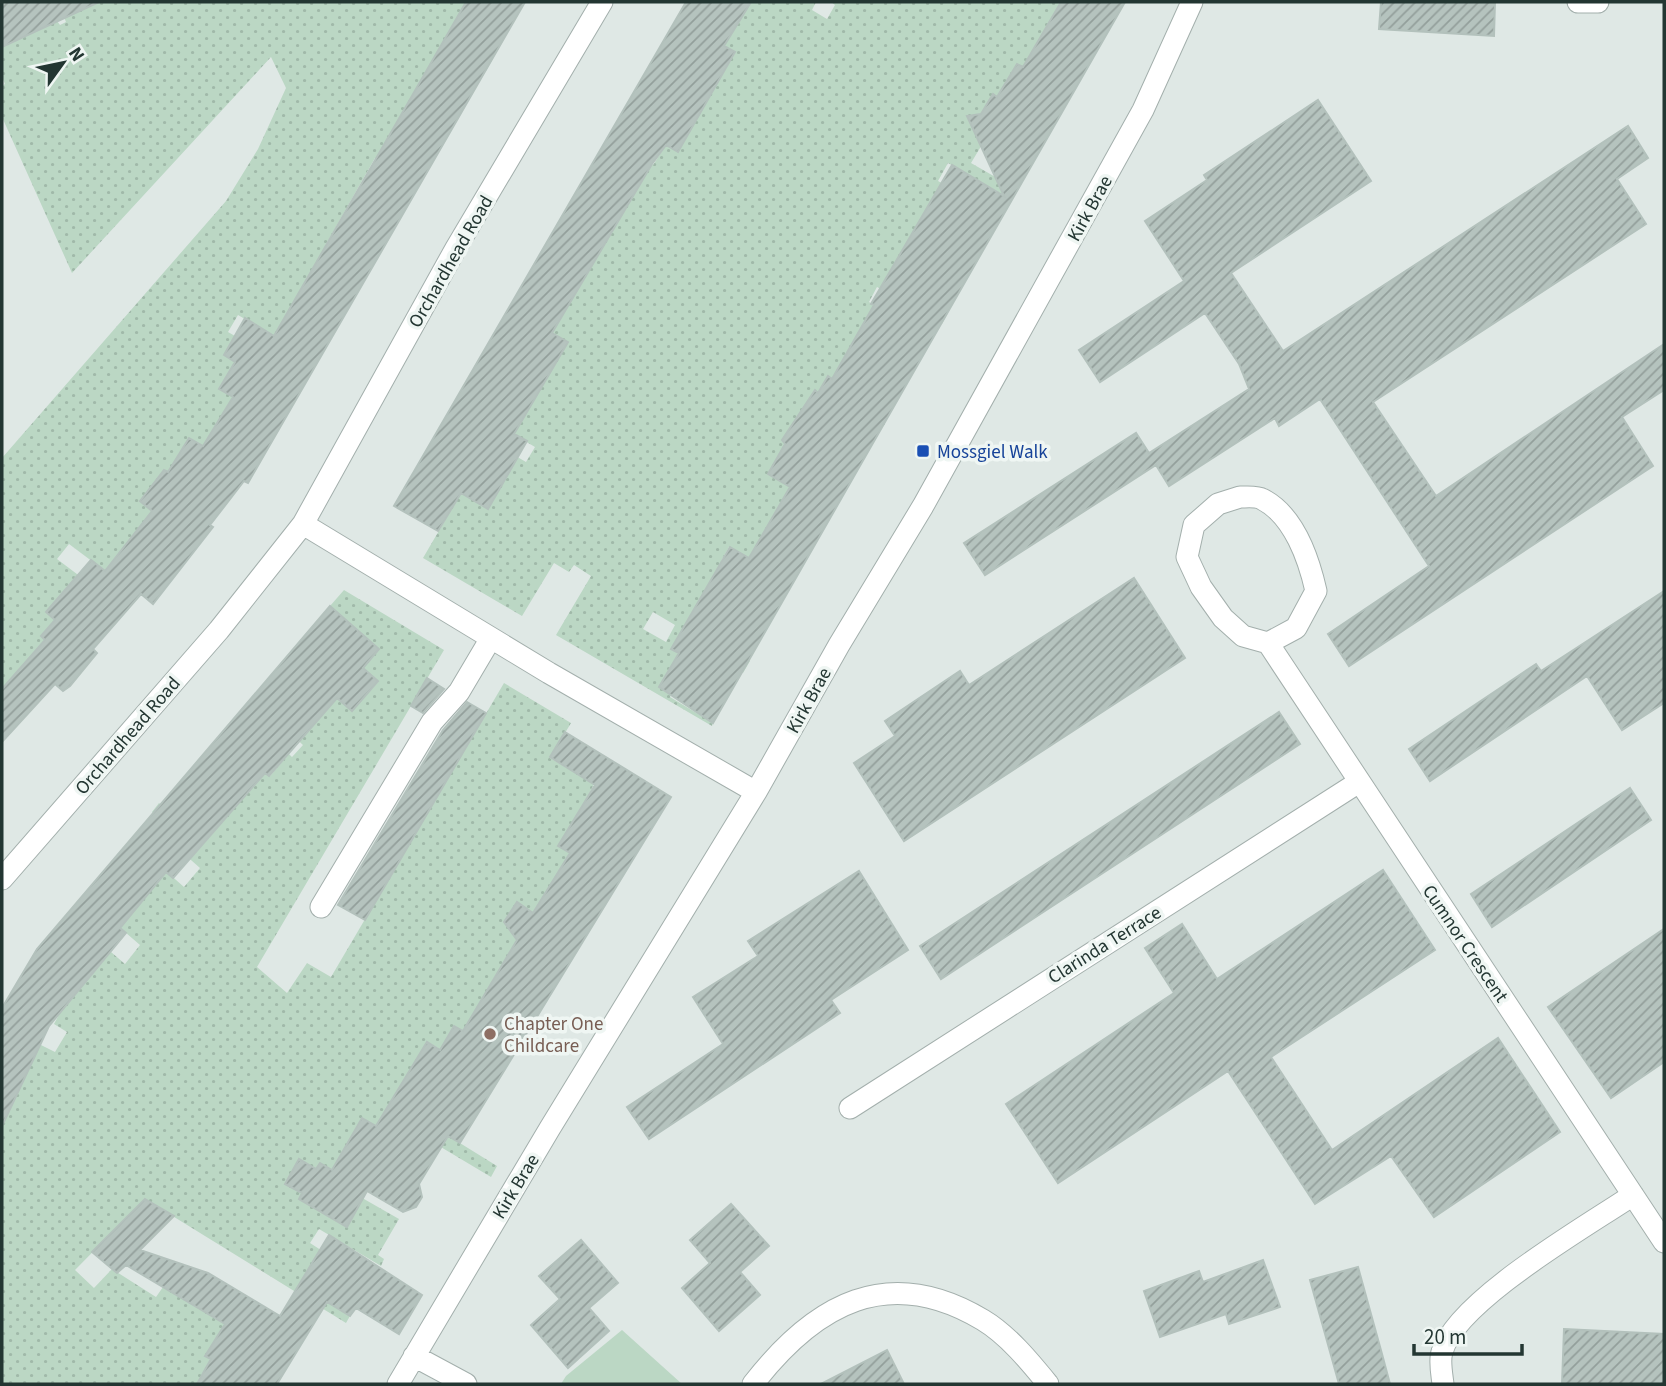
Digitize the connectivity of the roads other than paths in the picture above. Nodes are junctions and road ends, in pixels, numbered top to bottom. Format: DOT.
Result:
graph roads {
  1 [pos="602,2"];
  2 [pos="1192,2"];
  3 [pos="1578,2"];
  4 [pos="1598,2"];
  5 [pos="303,524"];
  6 [pos="491,638"];
  7 [pos="1268,643"];
  8 [pos="1359,782"];
  9 [pos="756,792"];
  10 [pos="2,879"];
  11 [pos="321,907"];
  12 [pos="850,1108"];
  13 [pos="1633,1195"];
  14 [pos="1664,1242"];
  15 [pos="414,1356"];
  16 [pos="398,1384"];
  17 [pos="466,1384"];
  18 [pos="753,1384"];
  19 [pos="1048,1384"];
  20 [pos="1443,1384"];
  1 -- 5 [label="street, Orchardhead Road"];
  2 -- 9 [label="street, Kirk Brae"];
  3 -- 4 [label="street"];
  5 -- 6 [label="street"];
  5 -- 10 [label="street, Orchardhead Road"];
  6 -- 9 [label="street"];
  6 -- 11 [label="street"];
  7 -- 7 [label="street"];
  7 -- 8 [label="street, Cumnor Crescent"];
  8 -- 12 [label="street, Clarinda Terrace"];
  8 -- 13 [label="street, Cumnor Crescent"];
  9 -- 15 [label="street, Kirk Brae"];
  13 -- 14 [label="street, Cumnor Crescent"];
  13 -- 20 [label="street"];
  15 -- 16 [label="street, Kirk Brae"];
  15 -- 17 [label="street"];
  18 -- 19 [label="street"];
}
